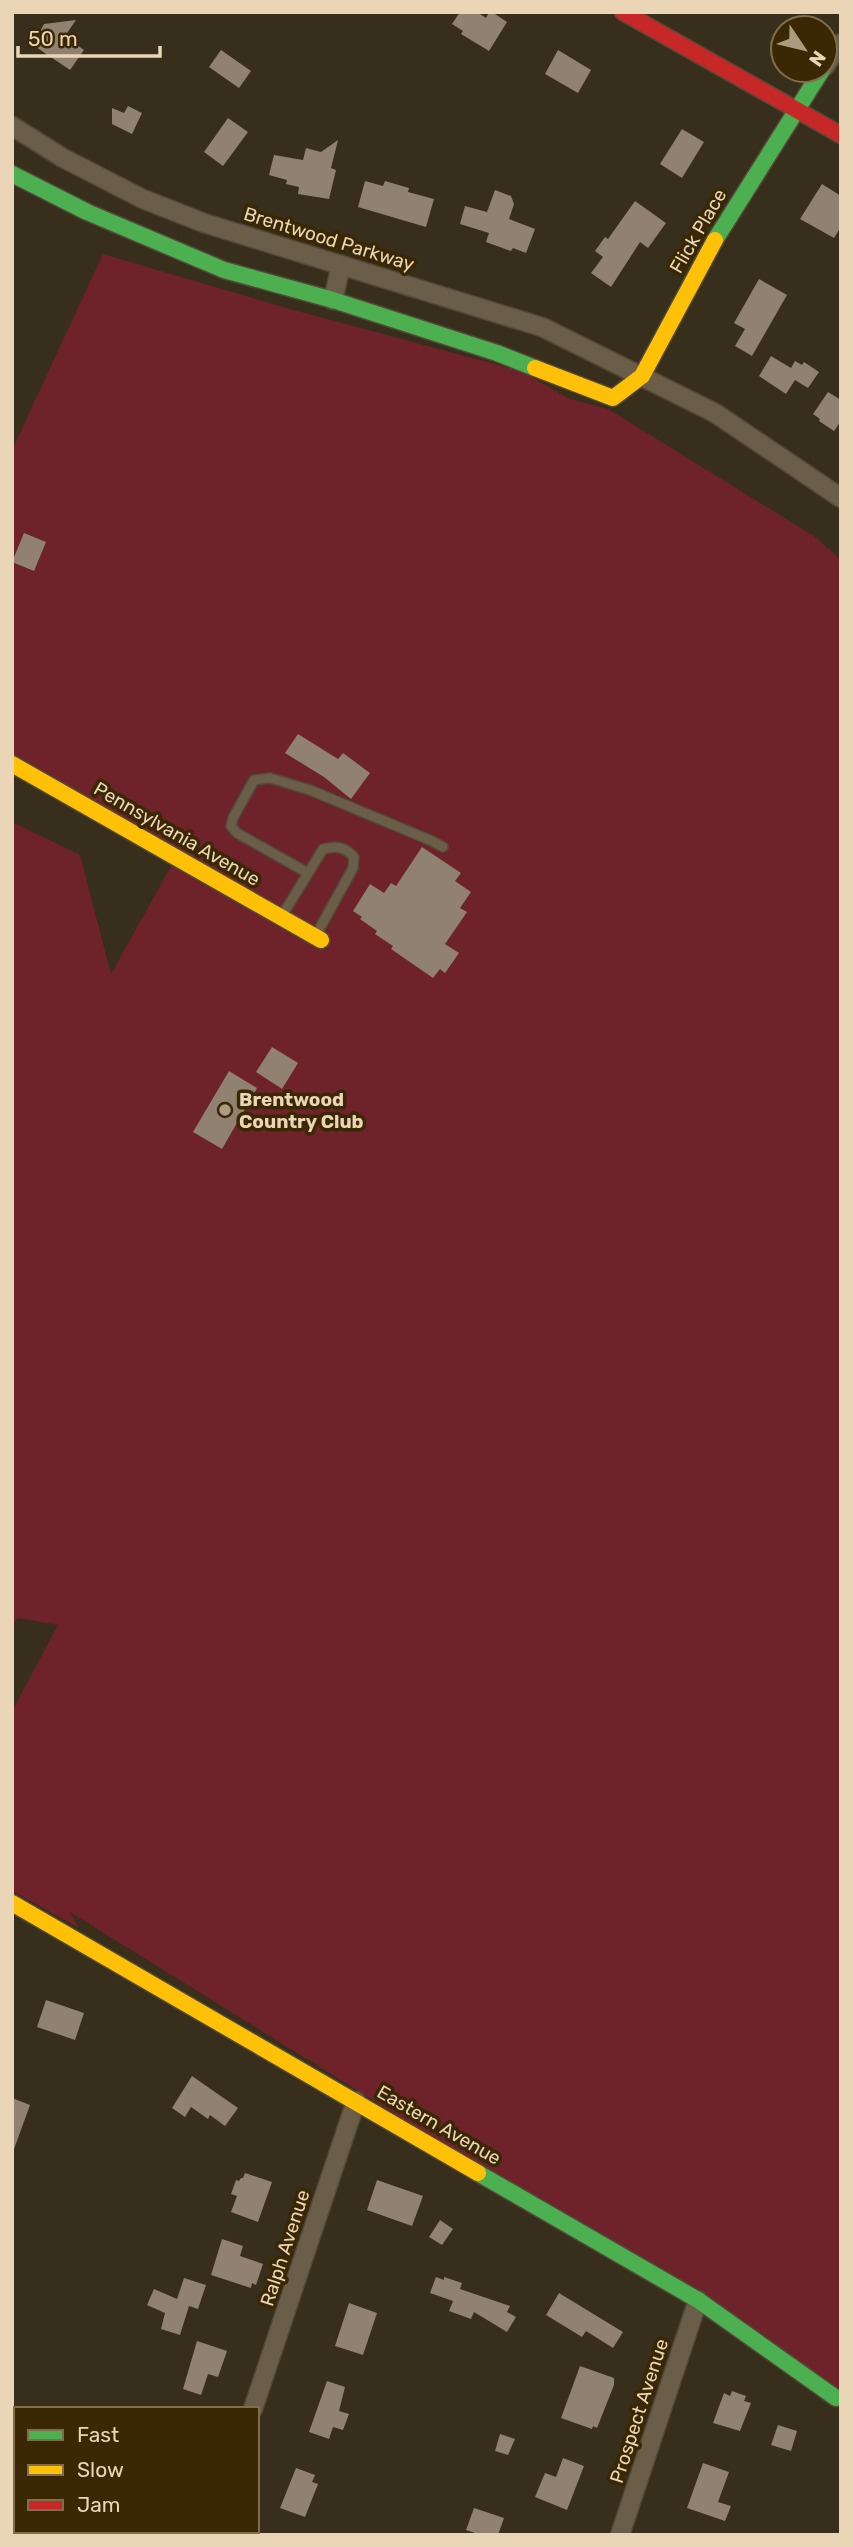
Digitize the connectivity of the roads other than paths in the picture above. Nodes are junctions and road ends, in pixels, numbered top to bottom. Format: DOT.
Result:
graph roads {
  1 [pos="623,12"];
  2 [pos="812,84"];
  3 [pos="795,110"];
  4 [pos="12,126"];
  5 [pos="841,135"];
  6 [pos="12,174"];
  7 [pos="341,265"];
  8 [pos="333,300"];
  9 [pos="642,376"];
  10 [pos="841,498"];
  11 [pos="12,764"];
  12 [pos="443,847"];
  13 [pos="308,873"];
  14 [pos="281,918"];
  15 [pos="318,938"];
  16 [pos="12,1904"];
  17 [pos="356,2101"];
  18 [pos="698,2300"];
  19 [pos="836,2398"];
  20 [pos="254,2407"];
  21 [pos="620,2535"];
  1 -- 3 [label="street"];
  2 -- 3 [label="street, Flick Place"];
  3 -- 5 [label="street"];
  3 -- 9 [label="street, Flick Place"];
  4 -- 7 [label="street, Brentwood Parkway"];
  6 -- 8 [label="street"];
  7 -- 8 [label="street"];
  7 -- 9 [label="street, Brentwood Parkway"];
  8 -- 9 [label="street"];
  9 -- 10 [label="street, Brentwood Parkway"];
  11 -- 14 [label="street, Pennsylvania Avenue"];
  12 -- 13 [label="lane"];
  13 -- 14 [label="lane"];
  13 -- 15 [label="lane"];
  14 -- 15 [label="street, Pennsylvania Avenue"];
  16 -- 17 [label="street, Eastern Avenue"];
  17 -- 18 [label="street, Eastern Avenue"];
  17 -- 20 [label="street, Ralph Avenue"];
  18 -- 19 [label="street, Eastern Avenue"];
  18 -- 21 [label="street, Prospect Avenue"];
}
